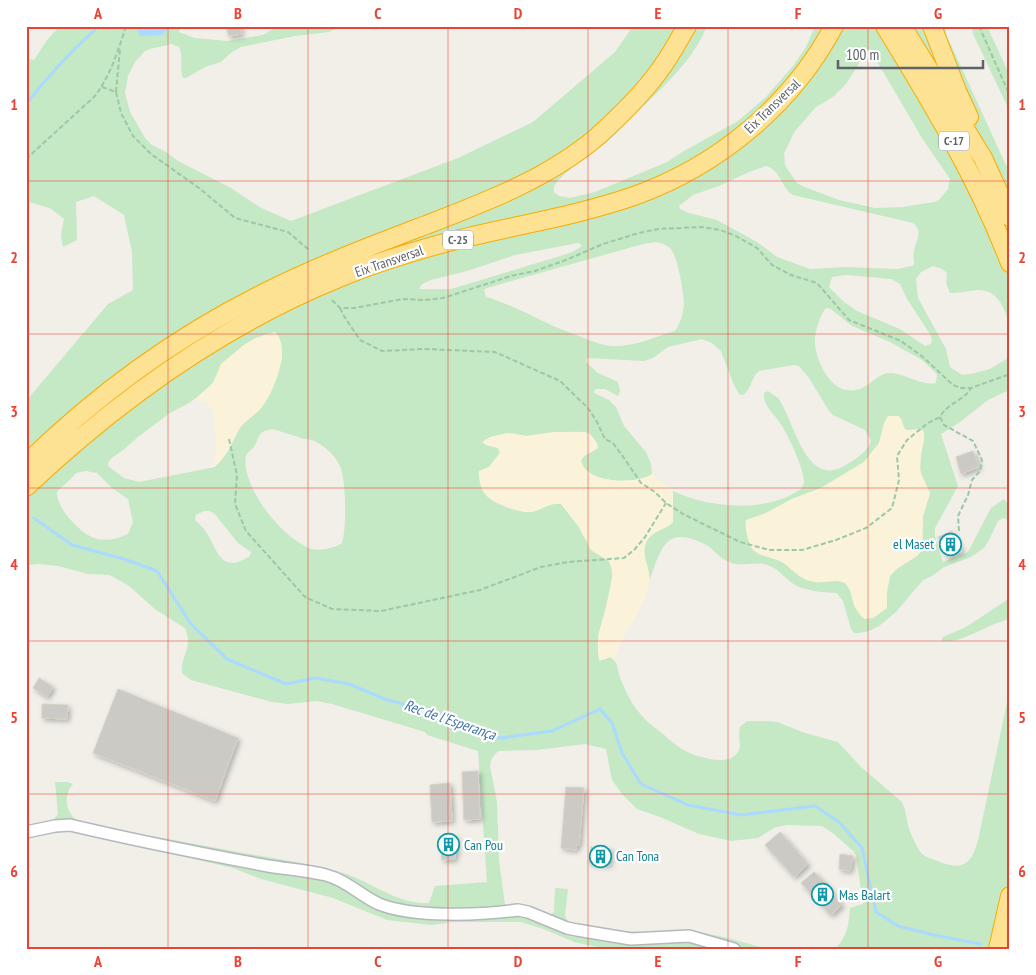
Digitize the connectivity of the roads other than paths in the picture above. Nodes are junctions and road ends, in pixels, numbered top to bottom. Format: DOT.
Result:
graph roads {
  1 [pos="687,26"];
  2 [pos="834,26"];
  3 [pos="885,26"];
  4 [pos="902,26"];
  5 [pos="932,26"];
  6 [pos="983,158"];
  7 [pos="1010,217"];
  8 [pos="1010,263"];
  9 [pos="26,464"];
  10 [pos="26,487"];
  11 [pos="26,832"];
  12 [pos="1010,896"];
  13 [pos="734,949"];
  14 [pos="998,949"];
  1 -- 9 [label="highway, C-25"];
  2 -- 10 [label="highway, Eix Transversal / C-25"];
  3 -- 8 [label="highway, C-17"];
  4 -- 6 [label="highway, C-17"];
  5 -- 6 [label="highway"];
  6 -- 7 [label="highway, C-17"];
  11 -- 13 [label="street"];
  12 -- 14 [label="highway"];
}
